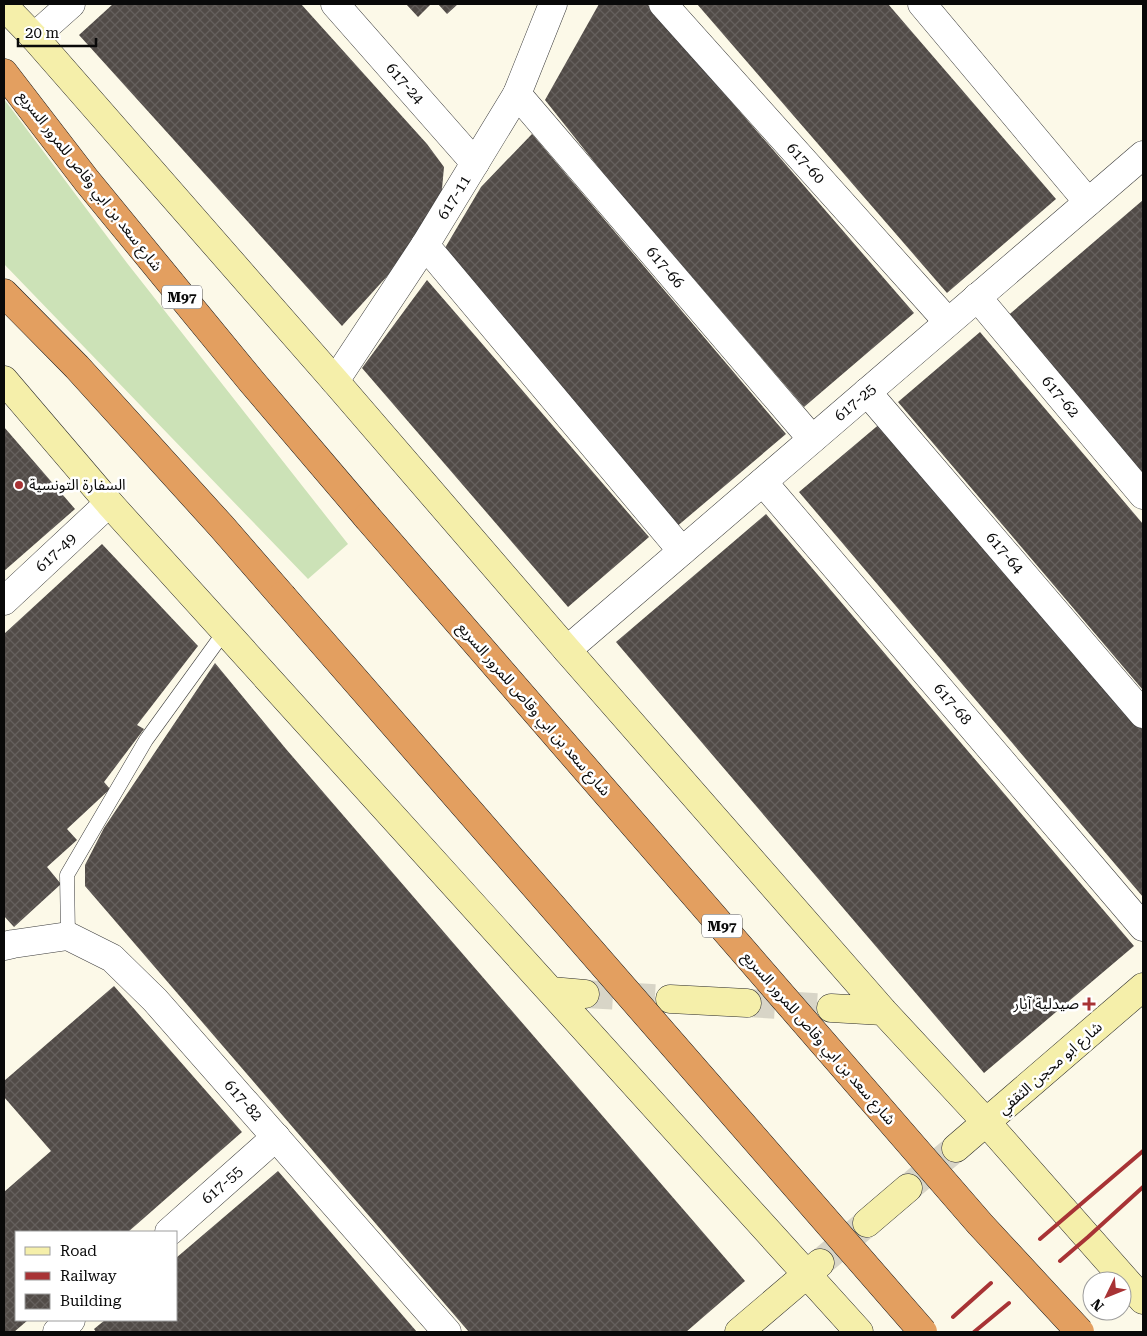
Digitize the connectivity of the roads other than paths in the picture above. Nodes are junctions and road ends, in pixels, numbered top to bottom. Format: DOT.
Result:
graph roads {
  1 [pos="71,4"];
  2 [pos="334,4"];
  3 [pos="553,4"];
  4 [pos="664,4"];
  5 [pos="922,4"];
  6 [pos="4,6"];
  7 [pos="34,37"];
  8 [pos="4,73"];
  9 [pos="517,94"];
  10 [pos="1143,155"];
  11 [pos="475,163"];
  12 [pos="1088,202"];
  13 [pos="425,245"];
  14 [pos="4,293"];
  15 [pos="977,297"];
  16 [pos="948,322"];
  17 [pos="4,380"];
  18 [pos="335,381"];
  19 [pos="867,392"];
  20 [pos="812,440"];
  21 [pos="763,482"];
  22 [pos="1143,495"];
  23 [pos="109,503"];
  24 [pos="682,551"];
  25 [pos="4,601"];
  26 [pos="225,631"];
  27 [pos="567,650"];
  28 [pos="1143,714"];
  29 [pos="1143,927"];
  30 [pos="68,936"];
  31 [pos="4,946"];
  32 [pos="1143,987"];
  33 [pos="552,991"];
  34 [pos="585,994"];
  35 [pos="670,999"];
  36 [pos="747,1003"];
  37 [pos="831,1008"];
  38 [pos="883,1011"];
  39 [pos="986,1122"];
  40 [pos="276,1137"];
  41 [pos="956,1148"];
  42 [pos="908,1188"];
  43 [pos="867,1222"];
  44 [pos="170,1231"];
  45 [pos="814,1268"];
  46 [pos="1143,1300"];
  47 [pos="447,1332"];
  48 [pos="740,1332"];
  49 [pos="859,1332"];
  50 [pos="923,1332"];
  51 [pos="1080,1332"];
  1 -- 7 [label="street"];
  2 -- 11 [label="street, 617-24"];
  3 -- 9 [label="street, 617-11"];
  4 -- 16 [label="street, 617-60"];
  5 -- 12 [label="street"];
  6 -- 7 [label="street"];
  7 -- 18 [label="street"];
  8 -- 51 [label="highway, شارع سعد بن ابي وقاص للمرور السريع / M97, bridge"];
  9 -- 11 [label="street, 617-11"];
  9 -- 20 [label="street, 617-66"];
  10 -- 12 [label="street, 617-25"];
  11 -- 13 [label="street, 617-11"];
  12 -- 15 [label="street, 617-25"];
  13 -- 18 [label="street, 617-11"];
  13 -- 24 [label="street"];
  14 -- 50 [label="highway, bridge"];
  15 -- 16 [label="street, 617-25"];
  15 -- 22 [label="street, 617-62"];
  16 -- 19 [label="street, 617-25"];
  17 -- 23 [label="street"];
  18 -- 27 [label="street"];
  19 -- 20 [label="street, 617-25"];
  19 -- 28 [label="street, 617-64"];
  20 -- 21 [label="street, 617-25"];
  21 -- 24 [label="street, 617-25"];
  21 -- 29 [label="street, 617-68"];
  23 -- 25 [label="street, 617-49"];
  23 -- 26 [label="street"];
  24 -- 27 [label="street, 617-25"];
  26 -- 30 [label="lane"];
  26 -- 33 [label="street"];
  27 -- 38 [label="street"];
  30 -- 31 [label="street"];
  30 -- 40 [label="street, 617-82"];
  32 -- 39 [label="street, شارع ابو محجن الثقفي"];
  33 -- 34 [label="street"];
  33 -- 45 [label="street"];
  35 -- 36 [label="street"];
  37 -- 38 [label="street"];
  38 -- 39 [label="street"];
  39 -- 41 [label="street, شارع ابو محجن الثقفي"];
  39 -- 46 [label="street"];
  40 -- 44 [label="street, 617-55"];
  40 -- 47 [label="street, 617-82"];
  42 -- 43 [label="street"];
  45 -- 48 [label="street"];
  45 -- 49 [label="street"];
}
